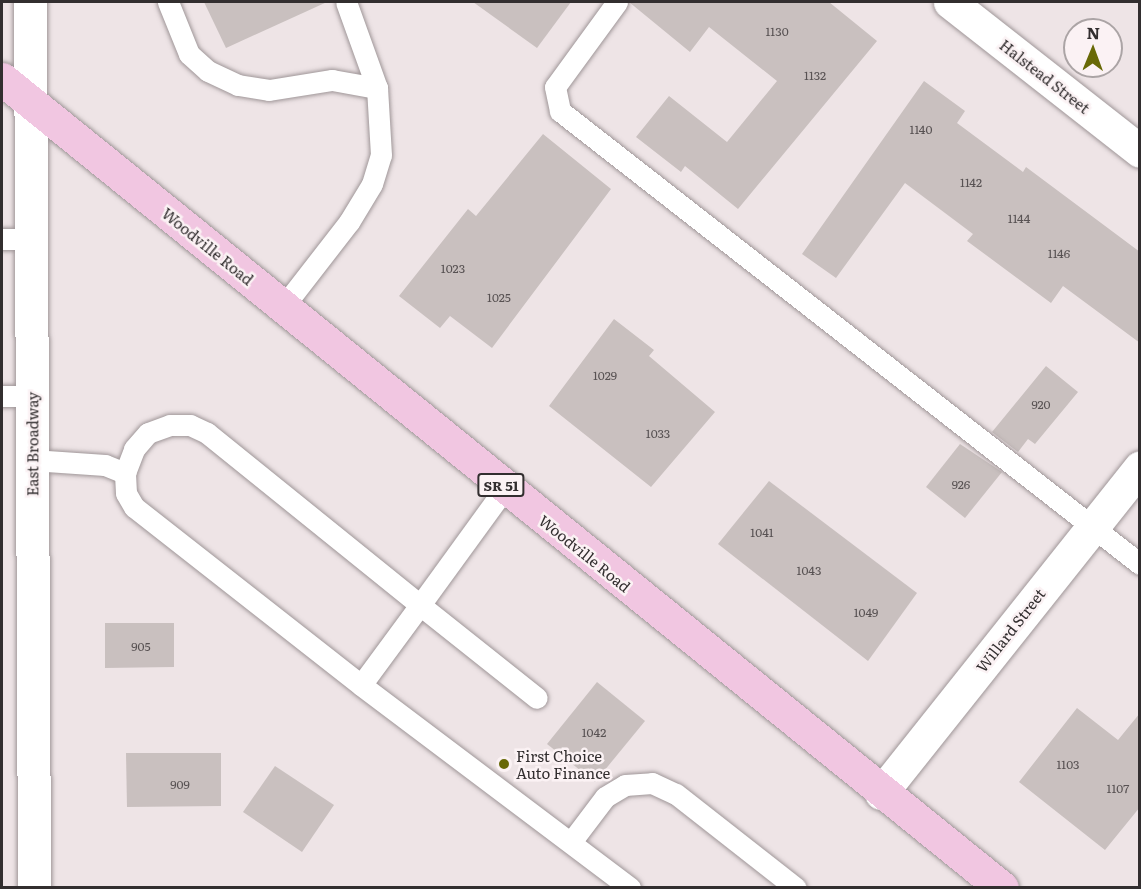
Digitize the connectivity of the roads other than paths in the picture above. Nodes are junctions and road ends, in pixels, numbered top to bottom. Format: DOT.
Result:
graph roads {
  1 [pos="30,2"];
  2 [pos="168,2"];
  3 [pos="346,2"];
  4 [pos="617,2"];
  5 [pos="951,2"];
  6 [pos="2,79"];
  7 [pos="377,88"];
  8 [pos="30,102"];
  9 [pos="1140,151"];
  10 [pos="16,239"];
  11 [pos="283,307"];
  12 [pos="17,396"];
  13 [pos="32,460"];
  14 [pos="1140,467"];
  15 [pos="125,473"];
  16 [pos="505,488"];
  17 [pos="1092,526"];
  18 [pos="1140,564"];
  19 [pos="420,605"];
  20 [pos="361,686"];
  21 [pos="537,698"];
  22 [pos="881,794"];
  23 [pos="571,842"];
  24 [pos="34,888"];
  25 [pos="630,888"];
  26 [pos="796,888"];
  27 [pos="1002,888"];
  1 -- 8 [label="street, East Broadway"];
  2 -- 7 [label="lane"];
  3 -- 7 [label="lane"];
  4 -- 17 [label="lane"];
  5 -- 9 [label="street, Halstead Street"];
  6 -- 8 [label="main road, Woodville Road / SR 51"];
  7 -- 11 [label="lane"];
  8 -- 10 [label="street, East Broadway"];
  8 -- 11 [label="main road, Woodville Road / SR 51"];
  10 -- 12 [label="street, East Broadway"];
  11 -- 16 [label="main road, Woodville Road / SR 51"];
  12 -- 13 [label="street, East Broadway"];
  13 -- 15 [label="lane"];
  13 -- 24 [label="street, East Broadway"];
  14 -- 17 [label="street, Willard Street"];
  15 -- 19 [label="lane"];
  15 -- 20 [label="lane"];
  16 -- 19 [label="lane"];
  16 -- 22 [label="main road, Woodville Road / SR 51"];
  17 -- 18 [label="lane"];
  17 -- 22 [label="street, Willard Street"];
  19 -- 20 [label="lane"];
  19 -- 21 [label="lane"];
  20 -- 23 [label="lane"];
  22 -- 27 [label="main road, Woodville Road / SR 51"];
  23 -- 25 [label="lane"];
  23 -- 26 [label="lane"];
}
